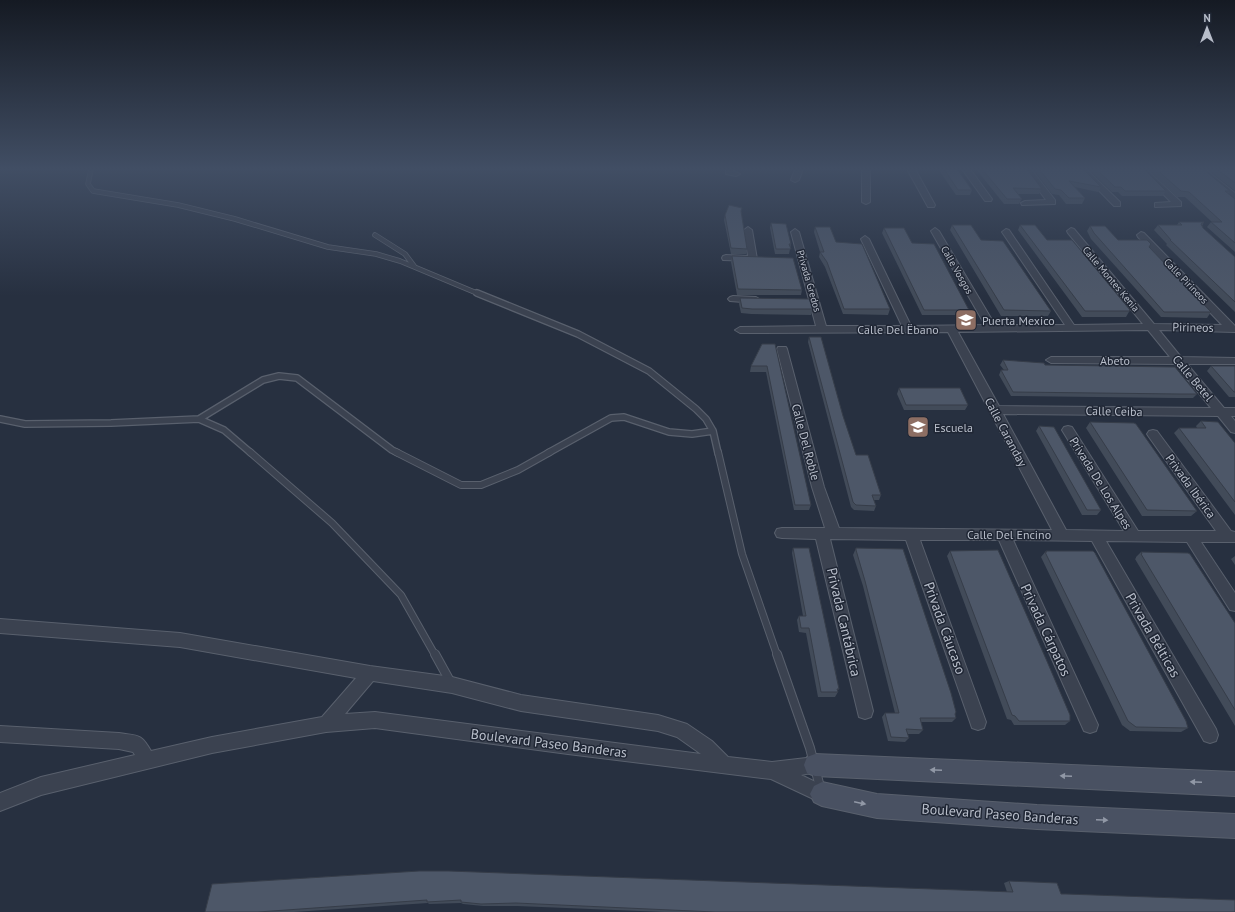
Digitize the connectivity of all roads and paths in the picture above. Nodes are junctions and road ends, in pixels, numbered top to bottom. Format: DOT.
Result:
graph roads {
  1 [pos="205,212"];
  2 [pos="748,230"];
  3 [pos="935,231"];
  4 [pos="1071,231"];
  5 [pos="795,232"];
  6 [pos="1006,232"];
  7 [pos="375,235"];
  8 [pos="1141,235"];
  9 [pos="865,239"];
  10 [pos="726,258"];
  11 [pos="414,267"];
  12 [pos="733,299"];
  13 [pos="763,300"];
  14 [pos="1071,327"];
  15 [pos="1151,327"];
  16 [pos="1233,328"];
  17 [pos="908,329"];
  18 [pos="952,329"];
  19 [pos="992,329"];
  20 [pos="740,330"];
  21 [pos="822,330"];
  22 [pos="782,349"];
  23 [pos="1051,360"];
  24 [pos="1179,361"];
  25 [pos="1235,361"];
  26 [pos="994,410"];
  27 [pos="1221,412"];
  28 [pos="1235,412"];
  29 [pos="0,419"];
  30 [pos="199,419"];
  31 [pos="1235,429"];
  32 [pos="1068,430"];
  33 [pos="713,432"];
  34 [pos="1153,434"];
  35 [pos="782,533"];
  36 [pos="828,534"];
  37 [pos="911,534"];
  38 [pos="1002,534"];
  39 [pos="1061,534"];
  40 [pos="1095,535"];
  41 [pos="1134,536"];
  42 [pos="1190,536"];
  43 [pos="1232,537"];
  44 [pos="1235,605"];
  45 [pos="0,626"];
  46 [pos="370,673"];
  47 [pos="452,685"];
  48 [pos="865,711"];
  49 [pos="978,722"];
  50 [pos="326,724"];
  51 [pos="1090,725"];
  52 [pos="0,734"];
  53 [pos="1210,735"];
  54 [pos="147,761"];
  55 [pos="723,764"];
  56 [pos="815,765"];
  57 [pos="772,771"];
  58 [pos="1235,784"];
  59 [pos="822,794"];
  60 [pos="0,802"];
  61 [pos="1235,826"];
  1 -- 11 [label="lane"];
  2 -- 10 [label="street"];
  3 -- 19 [label="street, Calle Vosgos"];
  4 -- 15 [label="street, Calle Montes Kenia"];
  5 -- 21 [label="street, Privada Gredos"];
  6 -- 14 [label="street"];
  7 -- 11 [label="lane"];
  8 -- 16 [label="street, Calle Pirineos"];
  9 -- 17 [label="street"];
  11 -- 33 [label="lane"];
  12 -- 13 [label="street"];
  14 -- 15 [label="street, Calle Del Ëbano"];
  14 -- 19 [label="street, Calle Del Ëbano"];
  15 -- 16 [label="street, Pirineos"];
  15 -- 24 [label="street, Calle Betel"];
  17 -- 18 [label="street, Calle Del Ëbano"];
  17 -- 21 [label="street, Calle Del Ëbano"];
  18 -- 19 [label="street, Calle Del Ëbano"];
  18 -- 26 [label="street, Calle Caranday"];
  20 -- 21 [label="street, Calle Del Ëbano"];
  22 -- 36 [label="street, Calle Del Roble"];
  23 -- 24 [label="street, Abeto"];
  24 -- 25 [label="street, Abeto"];
  24 -- 27 [label="street, Calle Betel"];
  26 -- 27 [label="street, Calle Ceiba"];
  26 -- 39 [label="street, Calle Caranday"];
  27 -- 28 [label="street, Calle Ceiba"];
  27 -- 31 [label="street, Calle Betel"];
  29 -- 30 [label="lane"];
  30 -- 33 [label="lane"];
  30 -- 47 [label="lane"];
  32 -- 41 [label="street, Privada De Los Alpes"];
  33 -- 56 [label="lane"];
  34 -- 43 [label="street, Privada Ibérica"];
  35 -- 36 [label="street, Calle Del Encino"];
  36 -- 37 [label="street, Calle Del Encino"];
  36 -- 48 [label="street, Privada Cantábrica"];
  37 -- 38 [label="street, Calle Del Encino"];
  37 -- 49 [label="street, Privada Cáucaso"];
  38 -- 39 [label="street, Calle Del Encino"];
  38 -- 51 [label="street, Privada Cárpatos"];
  39 -- 40 [label="street, Calle Del Encino"];
  40 -- 41 [label="street, Calle Del Encino"];
  40 -- 53 [label="street, Privada Bélticas"];
  41 -- 42 [label="street, Calle Del Encino"];
  42 -- 43 [label="street, Calle Del Encino"];
  42 -- 44 [label="street"];
  45 -- 46 [label="street"];
  46 -- 47 [label="street"];
  46 -- 50 [label="street"];
  47 -- 55 [label="street"];
  50 -- 54 [label="street, Boulevard Paseo Banderas"];
  50 -- 55 [label="street, Boulevard Paseo Banderas"];
  52 -- 54 [label="street"];
  54 -- 60 [label="street, Boulevard Paseo Banderas"];
  55 -- 57 [label="street, Boulevard Paseo Banderas"];
  56 -- 57 [label="street, Boulevard Paseo Banderas"];
  58 -- 56 [label="main road, Boulevard Paseo Banderas, one-way"];
  56 -- 59 [label="lane"];
  57 -- 59 [label="street, Boulevard Paseo Banderas"];
  59 -- 61 [label="main road, Boulevard Paseo Banderas, one-way"];
}
